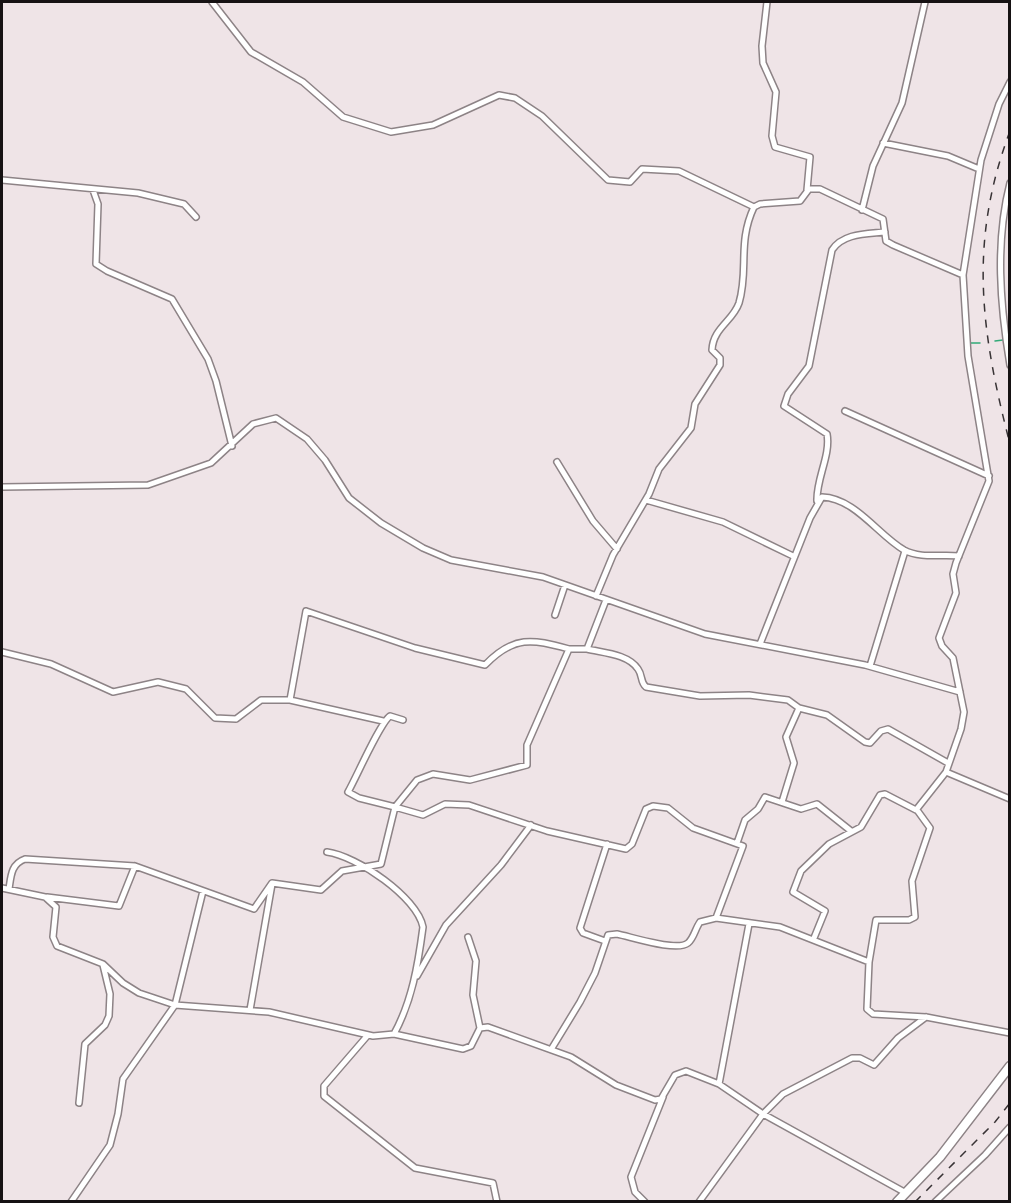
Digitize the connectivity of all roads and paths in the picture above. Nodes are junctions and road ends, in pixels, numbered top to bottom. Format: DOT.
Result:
graph roads {
  1 [pos="212,2"];
  2 [pos="766,2"];
  3 [pos="925,2"];
  4 [pos="1010,82"];
  5 [pos="884,143"];
  6 [pos="979,169"];
  7 [pos="2,180"];
  8 [pos="1010,183"];
  9 [pos="93,190"];
  10 [pos="806,192"];
  11 [pos="754,207"];
  12 [pos="862,210"];
  13 [pos="196,217"];
  14 [pos="1002,227"];
  15 [pos="1010,231"];
  16 [pos="885,232"];
  17 [pos="963,275"];
  18 [pos="1010,365"];
  19 [pos="845,411"];
  20 [pos="232,446"];
  21 [pos="557,462"];
  22 [pos="989,476"];
  23 [pos="2,487"];
  24 [pos="646,500"];
  25 [pos="817,501"];
  26 [pos="617,549"];
  27 [pos="906,551"];
  28 [pos="793,556"];
  29 [pos="959,556"];
  30 [pos="565,585"];
  31 [pos="596,596"];
  32 [pos="606,600"];
  33 [pos="555,615"];
  34 [pos="760,644"];
  35 [pos="568,649"];
  36 [pos="588,649"];
  37 [pos="2,652"];
  38 [pos="870,666"];
  39 [pos="960,692"];
  40 [pos="290,700"];
  41 [pos="799,708"];
  42 [pos="403,720"];
  43 [pos="383,721"];
  44 [pos="948,763"];
  45 [pos="946,772"];
  46 [pos="1010,799"];
  47 [pos="782,802"];
  48 [pos="395,807"];
  49 [pos="917,810"];
  50 [pos="531,825"];
  51 [pos="851,831"];
  52 [pos="737,843"];
  53 [pos="607,844"];
  54 [pos="327,852"];
  55 [pos="135,866"];
  56 [pos="364,867"];
  57 [pos="272,883"];
  58 [pos="2,888"];
  59 [pos="9,889"];
  60 [pos="203,891"];
  61 [pos="45,897"];
  62 [pos="716,918"];
  63 [pos="868,919"];
  64 [pos="876,920"];
  65 [pos="749,924"];
  66 [pos="468,937"];
  67 [pos="814,938"];
  68 [pos="605,941"];
  69 [pos="868,962"];
  70 [pos="103,964"];
  71 [pos="415,980"];
  72 [pos="175,1005"];
  73 [pos="250,1010"];
  74 [pos="926,1017"];
  75 [pos="480,1028"];
  76 [pos="1010,1033"];
  77 [pos="394,1034"];
  78 [pos="368,1035"];
  79 [pos="552,1048"];
  80 [pos="1010,1066"];
  81 [pos="719,1084"];
  82 [pos="664,1095"];
  83 [pos="79,1103"];
  84 [pos="763,1114"];
  85 [pos="1010,1127"];
  86 [pos="906,1193"];
  87 [pos="71,1202"];
  88 [pos="496,1202"];
  89 [pos="645,1202"];
  90 [pos="699,1202"];
  91 [pos="897,1202"];
  92 [pos="935,1202"];
  1 -- 11 [label="street"];
  2 -- 10 [label="street"];
  3 -- 5 [label="street"];
  4 -- 6 [label="street"];
  5 -- 6 [label="street"];
  5 -- 12 [label="street"];
  6 -- 17 [label="street"];
  7 -- 9 [label="street"];
  8 -- 14 [label="street"];
  9 -- 13 [label="street"];
  9 -- 20 [label="street"];
  10 -- 11 [label="street"];
  10 -- 12 [label="street"];
  11 -- 24 [label="street"];
  12 -- 16 [label="street"];
  14 -- 15 [label="street"];
  14 -- 18 [label="street"];
  16 -- 17 [label="street"];
  16 -- 25 [label="street"];
  17 -- 22 [label="street"];
  19 -- 22 [label="street"];
  20 -- 23 [label="street"];
  20 -- 30 [label="street"];
  21 -- 26 [label="street"];
  22 -- 29 [label="street"];
  24 -- 26 [label="street"];
  24 -- 28 [label="street"];
  25 -- 27 [label="street"];
  25 -- 28 [label="street"];
  26 -- 31 [label="street"];
  27 -- 29 [label="street"];
  27 -- 38 [label="street"];
  28 -- 34 [label="street"];
  29 -- 39 [label="street"];
  30 -- 31 [label="street"];
  30 -- 33 [label="street"];
  31 -- 32 [label="street"];
  32 -- 34 [label="street"];
  32 -- 36 [label="street"];
  34 -- 38 [label="street"];
  35 -- 36 [label="street"];
  35 -- 40 [label="street"];
  35 -- 48 [label="street"];
  36 -- 41 [label="street"];
  37 -- 40 [label="street"];
  38 -- 39 [label="street"];
  39 -- 44 [label="street"];
  40 -- 43 [label="street"];
  41 -- 44 [label="street"];
  41 -- 47 [label="street"];
  42 -- 43 [label="street"];
  43 -- 48 [label="street"];
  44 -- 45 [label="street"];
  45 -- 46 [label="street"];
  45 -- 49 [label="street"];
  47 -- 51 [label="street"];
  47 -- 52 [label="street"];
  48 -- 50 [label="street"];
  48 -- 56 [label="street"];
  49 -- 51 [label="street"];
  49 -- 64 [label="street"];
  50 -- 53 [label="street"];
  50 -- 71 [label="street"];
  51 -- 67 [label="street"];
  52 -- 53 [label="street"];
  52 -- 62 [label="street"];
  53 -- 68 [label="street"];
  54 -- 56 [label="street"];
  55 -- 59 [label="street"];
  55 -- 60 [label="street"];
  55 -- 61 [label="street"];
  56 -- 57 [label="street"];
  56 -- 71 [label="street"];
  57 -- 60 [label="street"];
  57 -- 73 [label="street"];
  58 -- 59 [label="street"];
  59 -- 61 [label="street"];
  60 -- 72 [label="street"];
  61 -- 70 [label="street"];
  62 -- 65 [label="street"];
  62 -- 68 [label="street"];
  63 -- 64 [label="street"];
  64 -- 69 [label="street"];
  65 -- 67 [label="street"];
  65 -- 81 [label="street"];
  66 -- 75 [label="street"];
  67 -- 69 [label="street"];
  68 -- 79 [label="street"];
  69 -- 74 [label="street"];
  70 -- 72 [label="street"];
  70 -- 83 [label="street"];
  71 -- 77 [label="street"];
  72 -- 73 [label="street"];
  72 -- 87 [label="street"];
  73 -- 78 [label="street"];
  74 -- 76 [label="street"];
  74 -- 84 [label="street"];
  75 -- 77 [label="street"];
  75 -- 79 [label="street"];
  77 -- 78 [label="street"];
  78 -- 88 [label="street"];
  79 -- 82 [label="street"];
  80 -- 86 [label="main road"];
  81 -- 82 [label="street"];
  81 -- 84 [label="street"];
  82 -- 89 [label="street"];
  84 -- 86 [label="street"];
  84 -- 90 [label="street"];
  85 -- 92 [label="street"];
  86 -- 91 [label="main road"];
}
